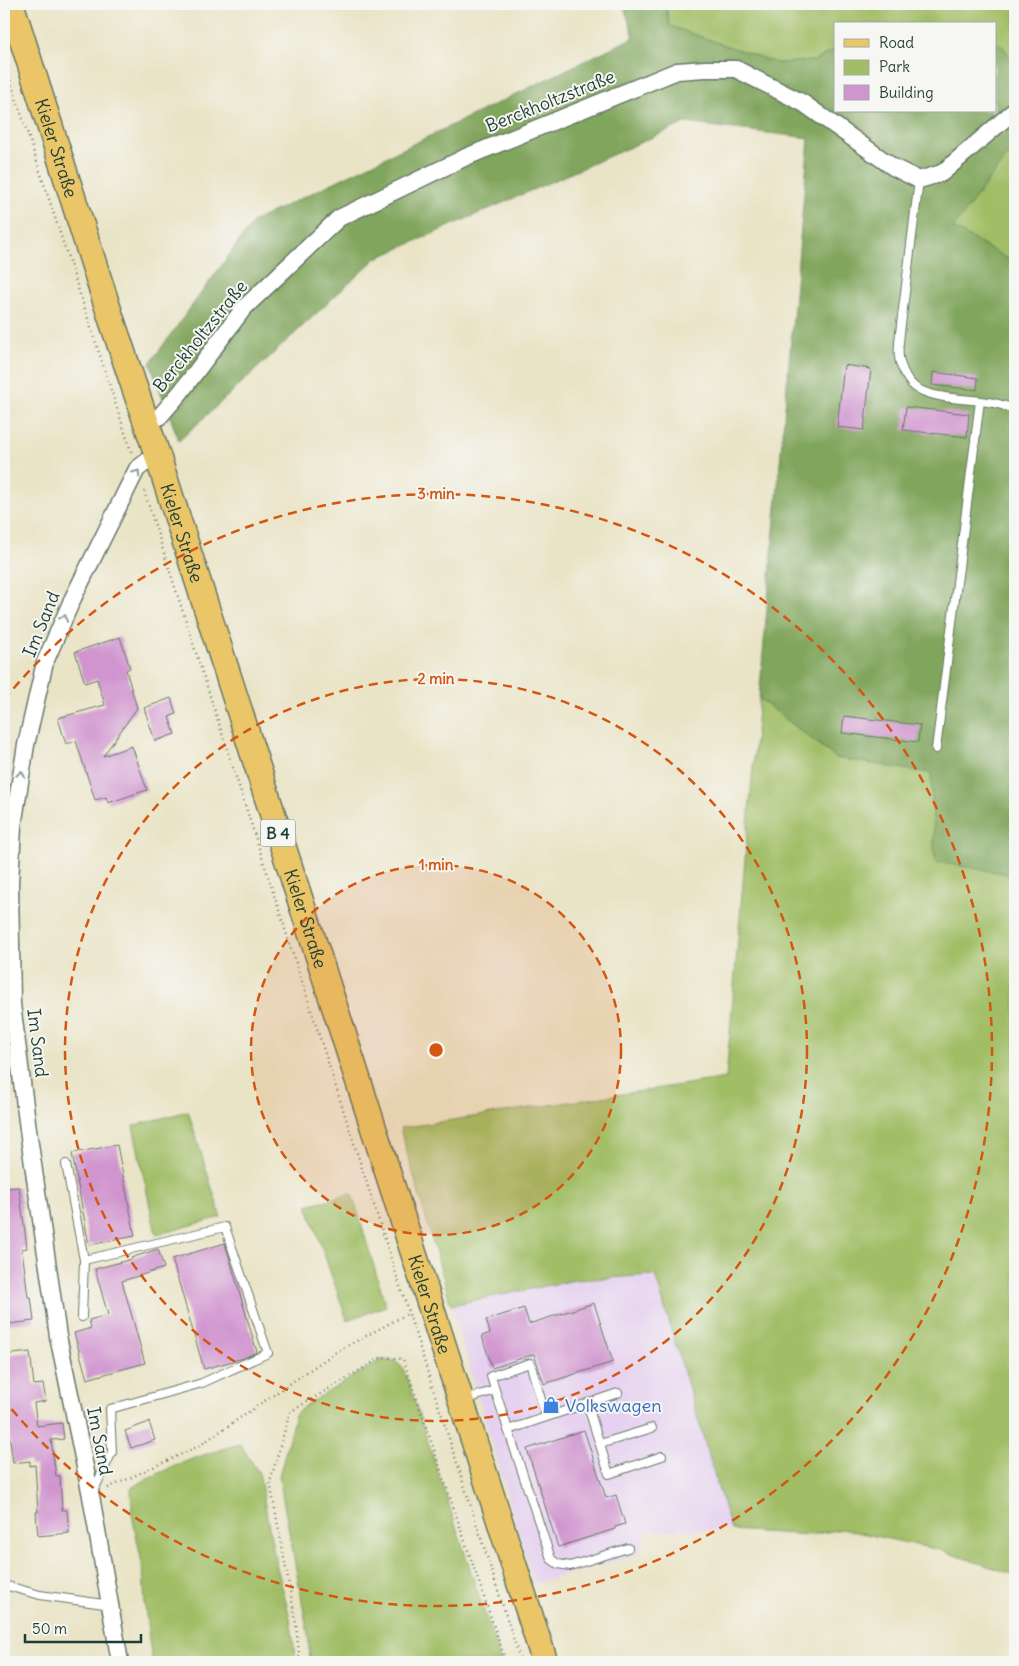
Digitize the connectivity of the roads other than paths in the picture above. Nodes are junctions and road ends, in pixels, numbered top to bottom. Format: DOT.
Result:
graph roads {
  1 [pos="11,4"];
  2 [pos="1015,110"];
  3 [pos="919,180"];
  4 [pos="980,401"];
  5 [pos="1015,410"];
  6 [pos="147,426"];
  7 [pos="157,454"];
  8 [pos="936,749"];
  9 [pos="66,1164"];
  10 [pos="84,1260"];
  11 [pos="82,1317"];
  12 [pos="495,1390"];
  13 [pos="618,1393"];
  14 [pos="461,1401"];
  15 [pos="587,1403"];
  16 [pos="546,1416"];
  17 [pos="652,1428"];
  18 [pos="508,1430"];
  19 [pos="600,1444"];
  20 [pos="662,1456"];
  21 [pos="91,1496"];
  22 [pos="628,1548"];
  23 [pos="4,1585"];
  24 [pos="111,1605"];
  25 [pos="120,1662"];
  26 [pos="545,1662"];
  1 -- 6 [label="main road, Kieler Straße / B 4"];
  2 -- 3 [label="street"];
  3 -- 4 [label="lane"];
  3 -- 6 [label="street, Berckholtzstraße"];
  4 -- 5 [label="lane"];
  4 -- 8 [label="lane"];
  6 -- 7 [label="main road, Kieler Straße / B 4"];
  7 -- 14 [label="main road, Kieler Straße / B 4"];
  21 -- 7 [label="street, Im Sand, one-way"];
  9 -- 10 [label="lane"];
  10 -- 11 [label="lane"];
  10 -- 21 [label="lane"];
  12 -- 14 [label="lane"];
  12 -- 16 [label="lane"];
  12 -- 18 [label="lane"];
  13 -- 15 [label="lane"];
  14 -- 26 [label="main road, Kieler Straße / B 4"];
  15 -- 16 [label="lane"];
  15 -- 19 [label="lane"];
  16 -- 18 [label="lane"];
  17 -- 19 [label="lane"];
  18 -- 22 [label="lane"];
  19 -- 20 [label="lane"];
  21 -- 24 [label="street, Im Sand"];
  23 -- 24 [label="lane"];
  24 -- 25 [label="street, Im Sand"];
}
